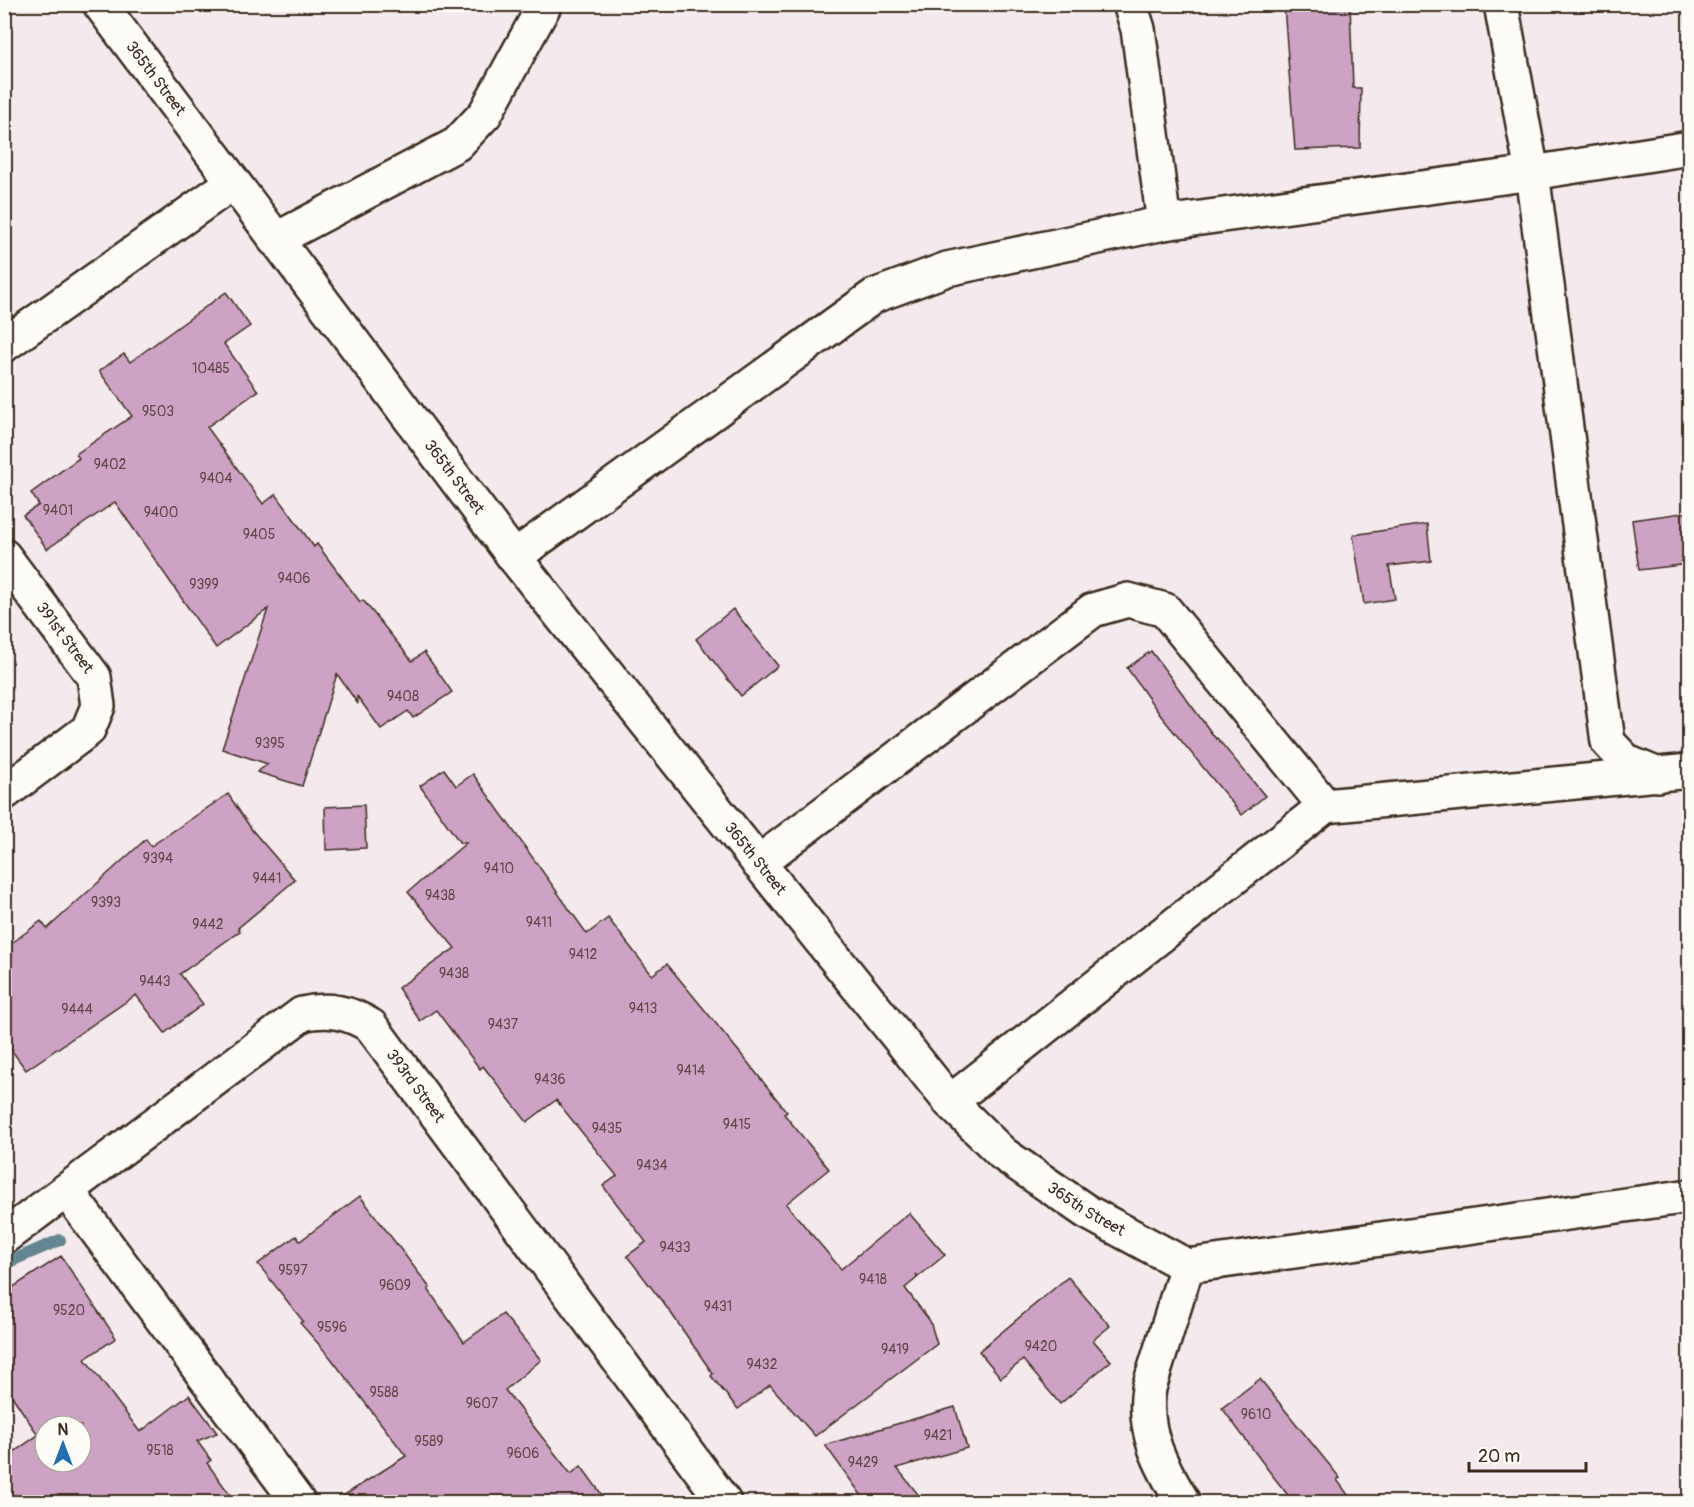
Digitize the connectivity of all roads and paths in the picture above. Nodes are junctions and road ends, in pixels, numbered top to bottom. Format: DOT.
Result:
graph roads {
  1 [pos="100,4"];
  2 [pos="545,4"];
  3 [pos="1130,4"];
  4 [pos="1501,4"];
  5 [pos="1689,148"];
  6 [pos="1532,173"];
  7 [pos="232,183"];
  8 [pos="1164,223"];
  9 [pos="275,240"];
  10 [pos="4,345"];
  11 [pos="4,556"];
  12 [pos="514,557"];
  13 [pos="1674,773"];
  14 [pos="4,793"];
  15 [pos="1325,806"];
  16 [pos="758,863"];
  17 [pos="950,1102"];
  18 [pos="68,1191"];
  19 [pos="1689,1196"];
  20 [pos="4,1237"];
  21 [pos="1187,1266"];
  22 [pos="298,1503"];
  23 [pos="724,1503"];
  24 [pos="1184,1503"];
  1 -- 7 [label="street, 365th Street"];
  2 -- 9 [label="street"];
  3 -- 8 [label="street"];
  4 -- 6 [label="street"];
  5 -- 6 [label="street"];
  6 -- 8 [label="street"];
  6 -- 13 [label="street"];
  7 -- 9 [label="street, 365th Street"];
  7 -- 10 [label="street"];
  8 -- 12 [label="street"];
  9 -- 12 [label="street, 365th Street"];
  11 -- 14 [label="street, 391st Street"];
  12 -- 16 [label="street, 365th Street"];
  13 -- 15 [label="street"];
  15 -- 16 [label="street"];
  15 -- 17 [label="street"];
  16 -- 17 [label="street, 365th Street"];
  17 -- 21 [label="street, 365th Street"];
  18 -- 20 [label="street, 393rd Street"];
  18 -- 22 [label="street"];
  18 -- 23 [label="street, 393rd Street"];
  19 -- 21 [label="street"];
  21 -- 24 [label="street"];
}
